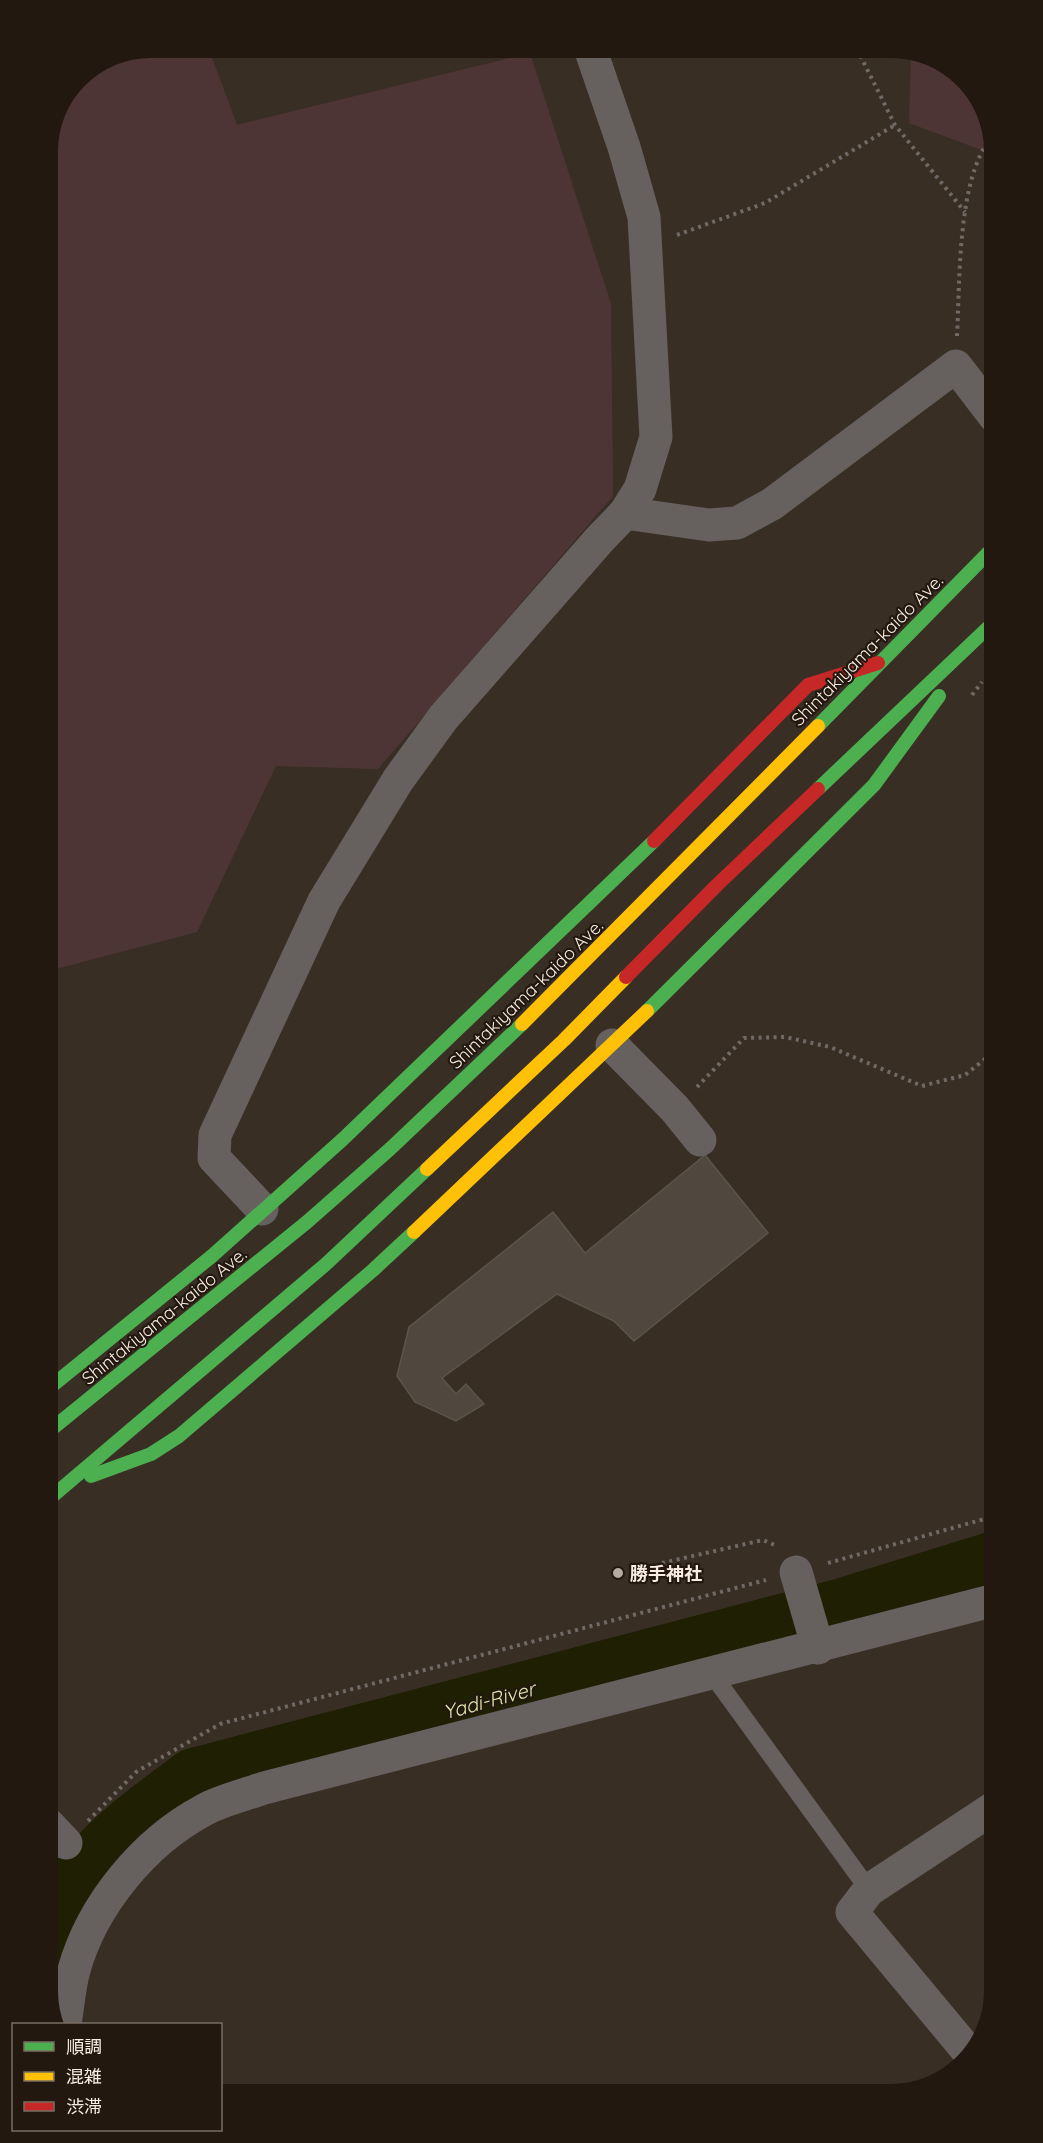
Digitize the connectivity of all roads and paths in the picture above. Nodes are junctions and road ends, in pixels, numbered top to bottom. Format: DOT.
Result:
graph roads {
  1 [pos="594,59"];
  2 [pos="862,59"];
  3 [pos="896,125"];
  4 [pos="984,146"];
  5 [pos="965,213"];
  6 [pos="646,246"];
  7 [pos="956,366"];
  8 [pos="984,403"];
  9 [pos="625,513"];
  10 [pos="984,557"];
  11 [pos="984,632"];
  12 [pos="984,635"];
  13 [pos="878,663"];
  14 [pos="612,1045"];
  15 [pos="984,1060"];
  16 [pos="675,1108"];
  17 [pos="700,1140"];
  18 [pos="262,1209"];
  19 [pos="59,1380"];
  20 [pos="59,1423"];
  21 [pos="70,1484"];
  22 [pos="59,1492"];
  23 [pos="984,1520"];
  24 [pos="662,1563"];
  25 [pos="799,1581"];
  26 [pos="984,1602"];
  27 [pos="816,1640"];
  28 [pos="712,1674"];
  29 [pos="984,1814"];
  30 [pos="59,1832"];
  31 [pos="869,1890"];
  32 [pos="65,2023"];
  33 [pos="965,2048"];
  1 -- 6 [label="street"];
  2 -- 3 [label="path"];
  3 -- 5 [label="path"];
  3 -- 6 [label="path"];
  4 -- 5 [label="path"];
  5 -- 7 [label="path"];
  6 -- 9 [label="street"];
  7 -- 8 [label="street"];
  7 -- 9 [label="street"];
  9 -- 18 [label="street"];
  10 -- 13 [label="main road, Shintakiyama-kaido Ave."];
  11 -- 21 [label="main road"];
  12 -- 14 [label="main road"];
  13 -- 18 [label="main road"];
  13 -- 20 [label="main road, Shintakiyama-kaido Ave."];
  14 -- 16 [label="street"];
  14 -- 21 [label="main road"];
  15 -- 16 [label="path"];
  16 -- 17 [label="street"];
  18 -- 19 [label="main road"];
  21 -- 22 [label="main road"];
  23 -- 25 [label="path"];
  24 -- 25 [label="path"];
  25 -- 27 [label="street"];
  25 -- 30 [label="path"];
  26 -- 27 [label="street"];
  27 -- 28 [label="street"];
  28 -- 31 [label="lane"];
  28 -- 32 [label="street"];
  29 -- 31 [label="street"];
  31 -- 33 [label="street"];
}
